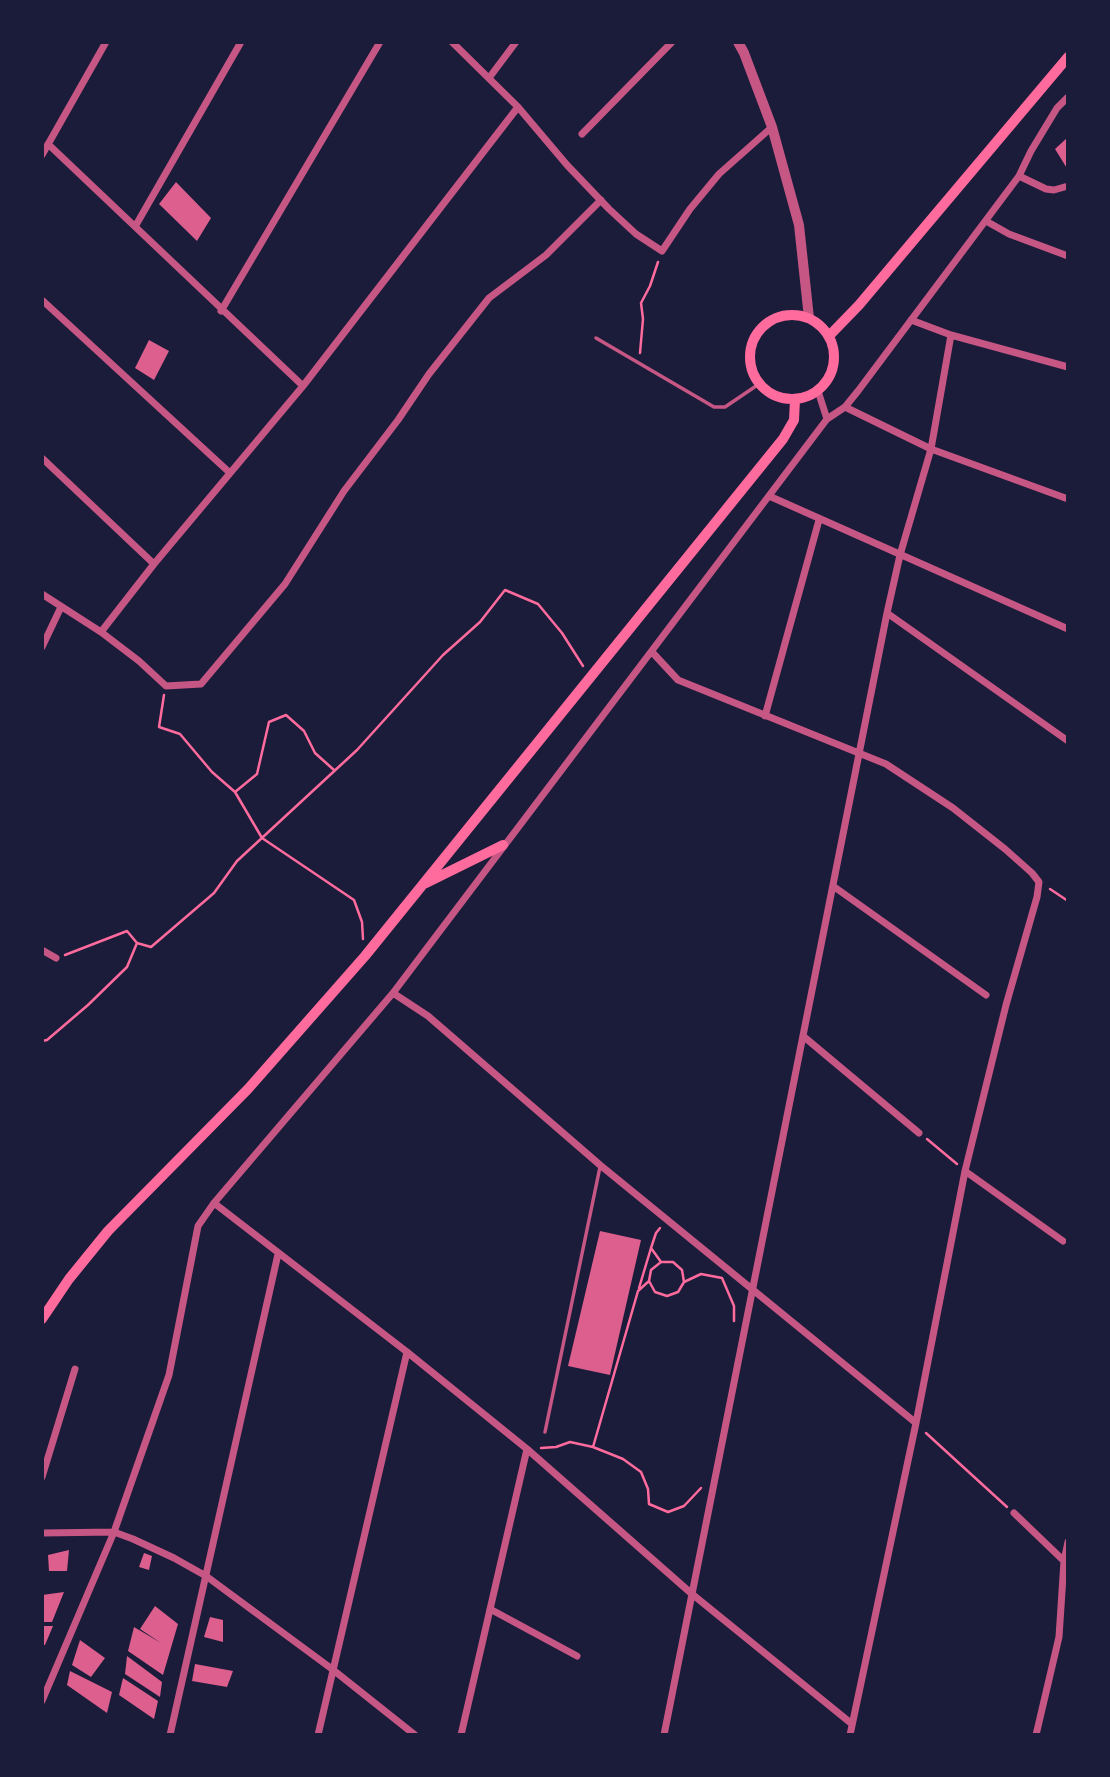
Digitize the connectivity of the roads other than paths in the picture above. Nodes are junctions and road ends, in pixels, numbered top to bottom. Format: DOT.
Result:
graph roads {
  1 [pos="106,42"];
  2 [pos="241,42"];
  3 [pos="380,42"];
  4 [pos="452,42"];
  5 [pos="516,42"];
  6 [pos="672,42"];
  7 [pos="738,42"];
  8 [pos="1068,57"];
  9 [pos="489,78"];
  10 [pos="1068,97"];
  11 [pos="518,107"];
  12 [pos="772,127"];
  13 [pos="582,134"];
  14 [pos="48,144"];
  15 [pos="42,155"];
  16 [pos="1019,176"];
  17 [pos="1068,186"];
  18 [pos="601,200"];
  19 [pos="986,221"];
  20 [pos="136,225"];
  21 [pos="1068,256"];
  22 [pos="42,300"];
  23 [pos="221,311"];
  24 [pos="809,318"];
  25 [pos="911,320"];
  26 [pos="951,335"];
  27 [pos="829,336"];
  28 [pos="596,338"];
  29 [pos="1068,367"];
  30 [pos="759,384"];
  31 [pos="303,386"];
  32 [pos="818,391"];
  33 [pos="795,400"];
  34 [pos="845,407"];
  35 [pos="827,419"];
  36 [pos="931,449"];
  37 [pos="42,458"];
  38 [pos="230,473"];
  39 [pos="769,496"];
  40 [pos="1068,499"];
  41 [pos="819,520"];
  42 [pos="900,555"];
  43 [pos="154,564"];
  44 [pos="42,594"];
  45 [pos="61,607"];
  46 [pos="887,613"];
  47 [pos="1068,629"];
  48 [pos="101,632"];
  49 [pos="42,647"];
  50 [pos="652,652"];
  51 [pos="765,716"];
  52 [pos="1068,741"];
  53 [pos="860,753"];
  54 [pos="503,845"];
  55 [pos="424,884"];
  56 [pos="833,886"];
  57 [pos="42,950"];
  58 [pos="55,958"];
  59 [pos="393,993"];
  60 [pos="986,995"];
  61 [pos="803,1036"];
  62 [pos="919,1132"];
  63 [pos="600,1164"];
  64 [pos="965,1171"];
  65 [pos="214,1203"];
  66 [pos="1063,1241"];
  67 [pos="278,1254"];
  68 [pos="752,1290"];
  69 [pos="42,1319"];
  70 [pos="407,1352"];
  71 [pos="75,1369"];
  72 [pos="916,1423"];
  73 [pos="545,1432"];
  74 [pos="527,1448"];
  75 [pos="42,1477"];
  76 [pos="1014,1513"];
  77 [pos="114,1532"];
  78 [pos="42,1533"];
  79 [pos="1068,1542"];
  80 [pos="1064,1561"];
  81 [pos="206,1576"];
  82 [pos="692,1594"];
  83 [pos="490,1609"];
  84 [pos="577,1656"];
  85 [pos="332,1669"];
  86 [pos="42,1701"];
  87 [pos="852,1724"];
  88 [pos="170,1735"];
  89 [pos="318,1735"];
  90 [pos="415,1735"];
  91 [pos="461,1735"];
  92 [pos="664,1735"];
  93 [pos="850,1735"];
  94 [pos="1036,1735"];
  1 -- 14 [label="street"];
  2 -- 20 [label="street"];
  3 -- 23 [label="street"];
  4 -- 9 [label="street"];
  5 -- 9 [label="street"];
  6 -- 13 [label="street"];
  7 -- 12 [label="street"];
  8 -- 27 [label="main road"];
  9 -- 11 [label="street"];
  10 -- 16 [label="street"];
  11 -- 18 [label="street"];
  11 -- 31 [label="street"];
  12 -- 18 [label="street"];
  12 -- 24 [label="street"];
  14 -- 15 [label="street"];
  14 -- 20 [label="street"];
  16 -- 17 [label="street"];
  16 -- 19 [label="street"];
  18 -- 48 [label="street"];
  19 -- 21 [label="street"];
  19 -- 25 [label="street"];
  20 -- 23 [label="street"];
  22 -- 38 [label="street"];
  23 -- 31 [label="street"];
  24 -- 27 [label="main road"];
  24 -- 30 [label="main road"];
  25 -- 26 [label="street"];
  25 -- 34 [label="street"];
  26 -- 29 [label="street"];
  26 -- 36 [label="street"];
  27 -- 32 [label="main road"];
  28 -- 30 [label="lane"];
  30 -- 33 [label="main road"];
  31 -- 38 [label="street"];
  32 -- 33 [label="main road"];
  32 -- 35 [label="street"];
  33 -- 55 [label="main road"];
  34 -- 35 [label="street"];
  34 -- 36 [label="street"];
  35 -- 39 [label="street"];
  36 -- 40 [label="street"];
  36 -- 42 [label="street"];
  37 -- 43 [label="street"];
  38 -- 43 [label="street"];
  39 -- 41 [label="street"];
  39 -- 50 [label="street"];
  41 -- 42 [label="street"];
  41 -- 51 [label="street"];
  42 -- 46 [label="street"];
  42 -- 47 [label="street"];
  43 -- 48 [label="street"];
  44 -- 45 [label="street"];
  45 -- 48 [label="street"];
  45 -- 49 [label="street"];
  46 -- 52 [label="street"];
  46 -- 53 [label="street"];
  50 -- 51 [label="street"];
  50 -- 54 [label="street"];
  51 -- 53 [label="street"];
  53 -- 56 [label="street"];
  53 -- 64 [label="street"];
  54 -- 55 [label="main road"];
  54 -- 59 [label="street"];
  55 -- 69 [label="main road"];
  56 -- 60 [label="street"];
  56 -- 61 [label="street"];
  57 -- 58 [label="street"];
  59 -- 63 [label="street"];
  59 -- 65 [label="street"];
  61 -- 62 [label="street"];
  61 -- 68 [label="street"];
  63 -- 68 [label="street"];
  63 -- 73 [label="lane"];
  64 -- 66 [label="street"];
  64 -- 72 [label="street"];
  65 -- 67 [label="street"];
  65 -- 77 [label="street"];
  67 -- 70 [label="street"];
  67 -- 81 [label="street"];
  68 -- 72 [label="street"];
  68 -- 82 [label="street"];
  70 -- 74 [label="street"];
  70 -- 85 [label="street"];
  71 -- 75 [label="street"];
  72 -- 87 [label="street"];
  74 -- 82 [label="street"];
  74 -- 83 [label="street"];
  76 -- 80 [label="street"];
  77 -- 78 [label="street"];
  77 -- 81 [label="street"];
  77 -- 86 [label="street"];
  79 -- 80 [label="street"];
  80 -- 94 [label="street"];
  81 -- 85 [label="street"];
  81 -- 88 [label="street"];
  82 -- 87 [label="street"];
  82 -- 92 [label="street"];
  83 -- 84 [label="street"];
  83 -- 91 [label="street"];
  85 -- 89 [label="street"];
  85 -- 90 [label="street"];
  87 -- 93 [label="street"];
}
